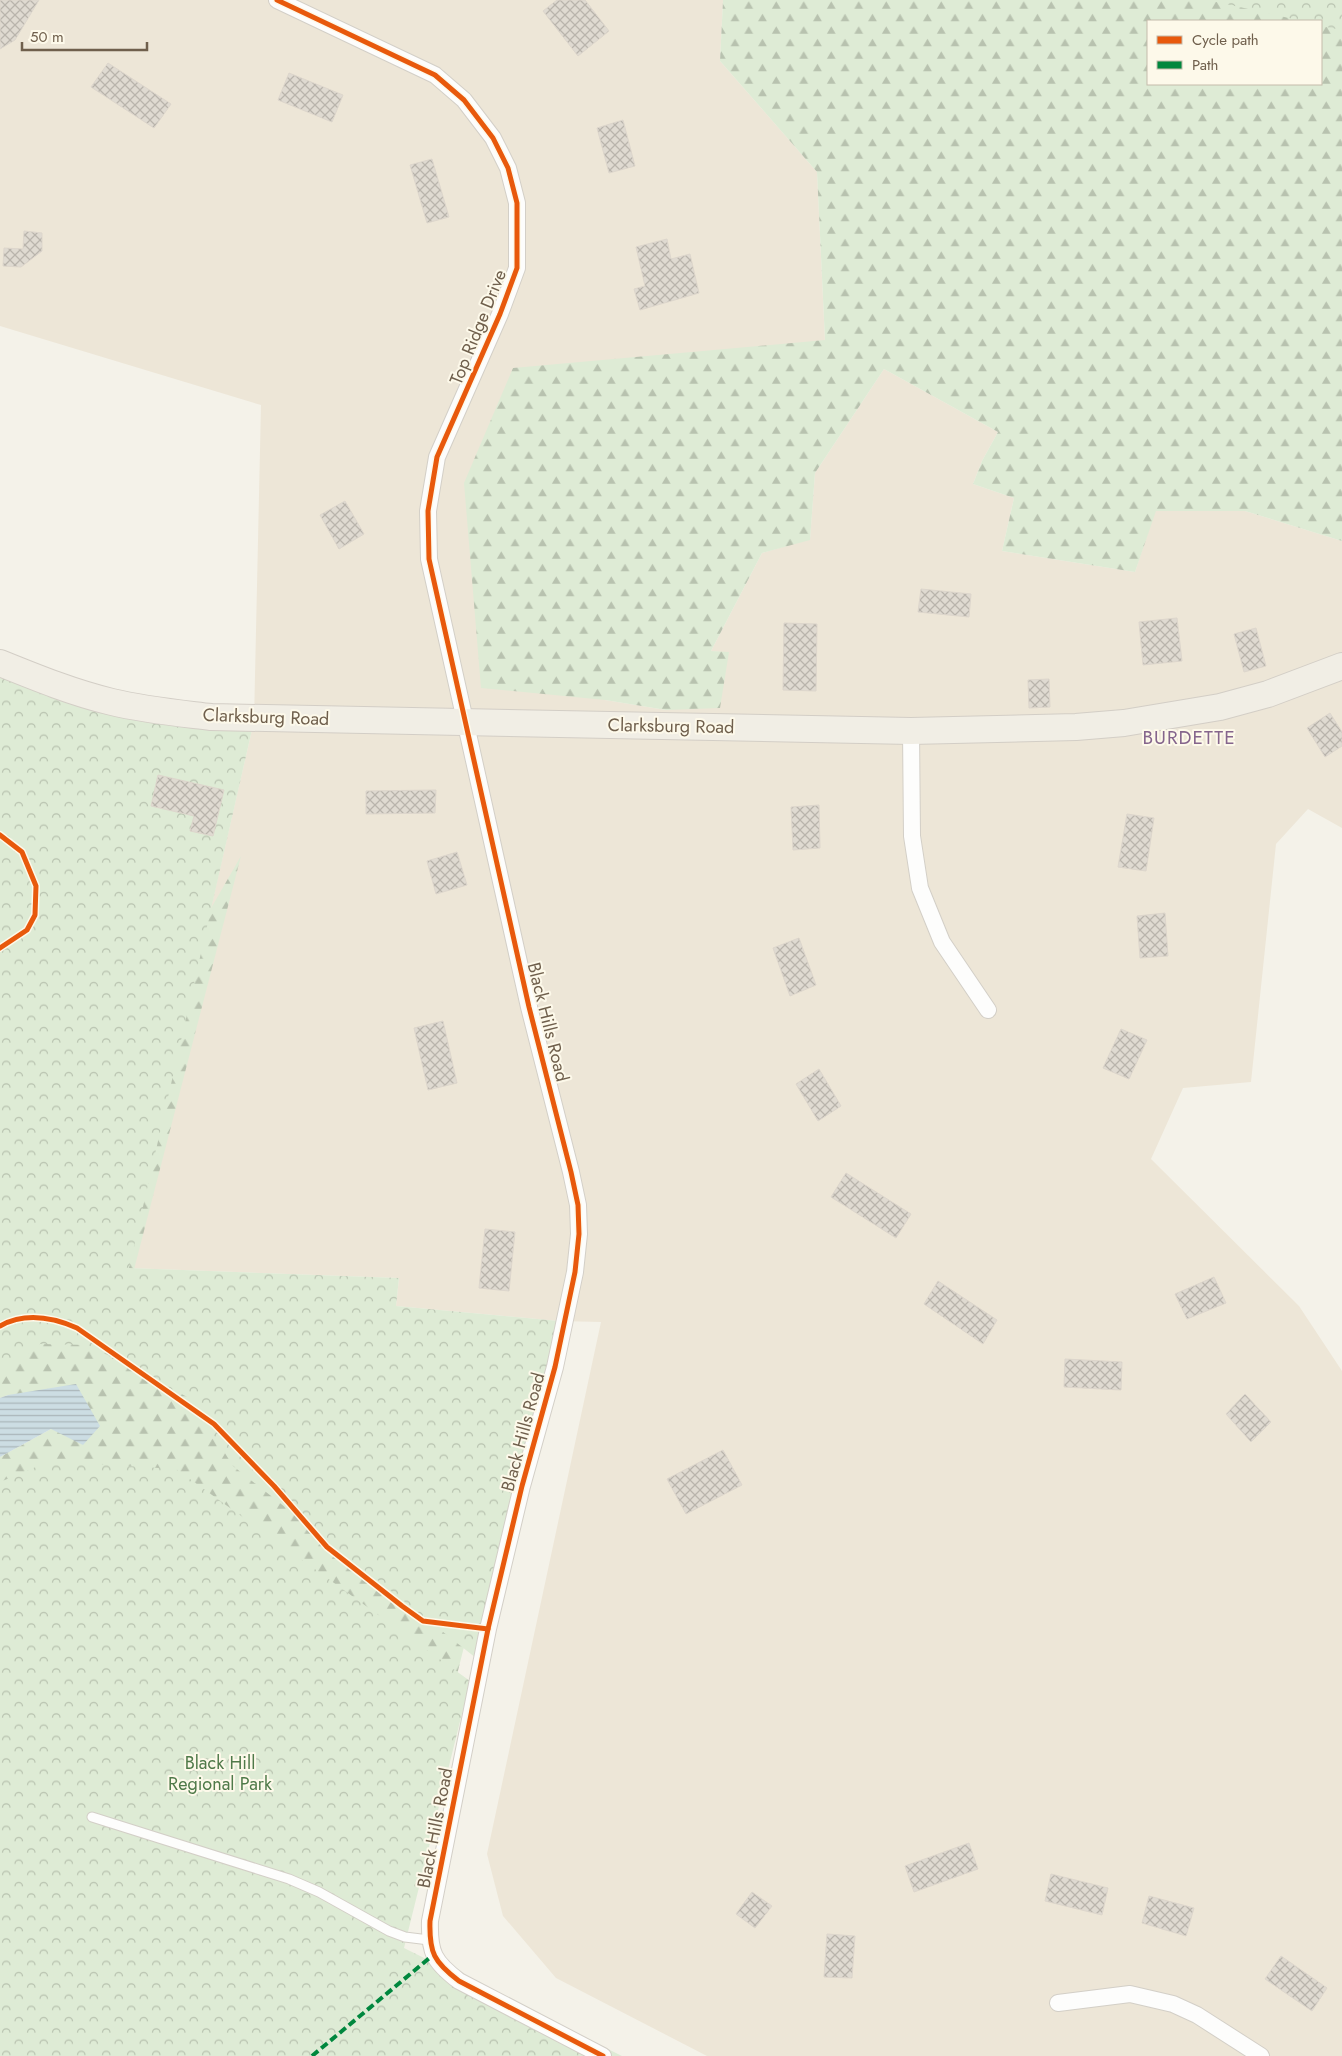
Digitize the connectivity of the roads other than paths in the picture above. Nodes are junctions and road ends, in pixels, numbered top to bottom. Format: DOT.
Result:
graph roads {
  1 [pos="277,0"];
  2 [pos="0,663"];
  3 [pos="1342,666"];
  4 [pos="465,722"];
  5 [pos="911,731"];
  6 [pos="988,1010"];
  7 [pos="92,1817"];
  8 [pos="429,1940"];
  9 [pos="1058,2003"];
  10 [pos="603,2056"];
  11 [pos="1261,2056"];
  1 -- 4 [label="street, Top Ridge Drive"];
  2 -- 4 [label="main road, Clarksburg Road"];
  3 -- 5 [label="main road, Clarksburg Road"];
  4 -- 5 [label="main road, Clarksburg Road"];
  4 -- 8 [label="street, Black Hills Road"];
  5 -- 6 [label="street"];
  7 -- 8 [label="lane"];
  8 -- 10 [label="street, Black Hills Road"];
  9 -- 11 [label="street"];
}
